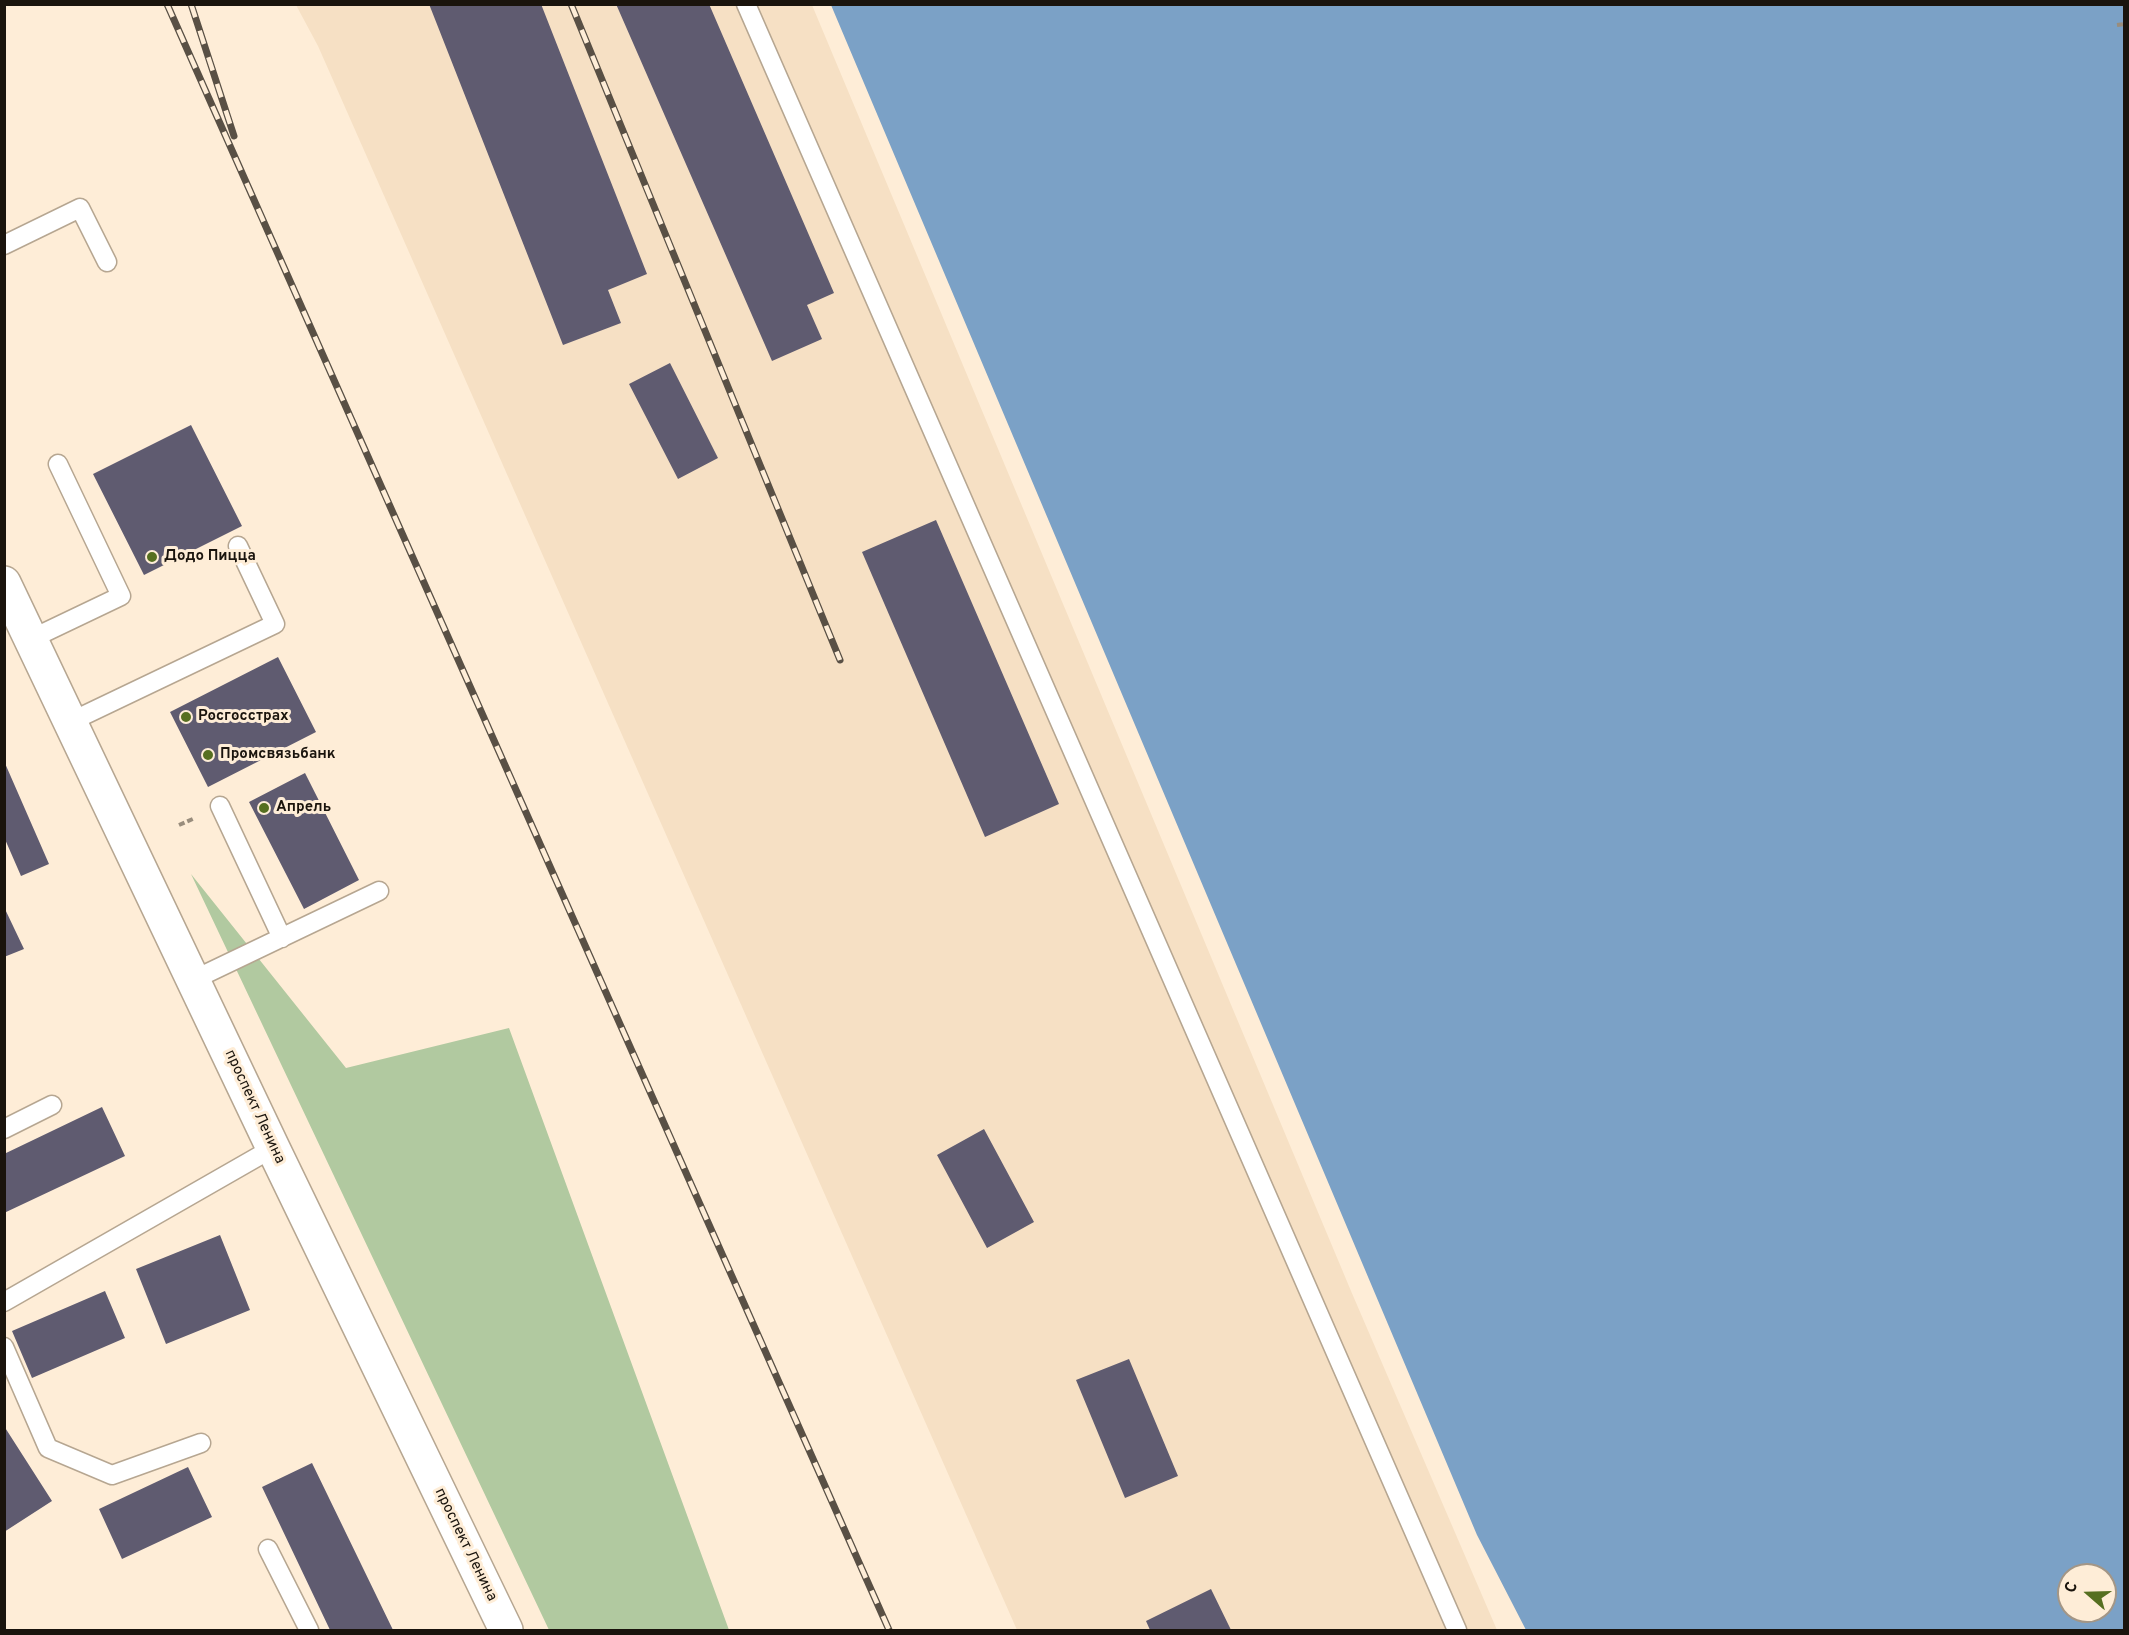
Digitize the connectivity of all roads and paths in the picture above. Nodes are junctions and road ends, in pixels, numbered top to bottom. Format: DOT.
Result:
graph roads {
  1 [pos="746,4"];
  2 [pos="2124,24"];
  3 [pos="2117,25"];
  4 [pos="4,245"];
  5 [pos="106,262"];
  6 [pos="58,464"];
  7 [pos="238,546"];
  8 [pos="4,583"];
  9 [pos="31,639"];
  10 [pos="70,722"];
  11 [pos="220,806"];
  12 [pos="379,891"];
  13 [pos="282,938"];
  14 [pos="193,980"];
  15 [pos="52,1105"];
  16 [pos="4,1129"];
  17 [pos="273,1148"];
  18 [pos="4,1302"];
  19 [pos="4,1347"];
  20 [pos="201,1443"];
  21 [pos="268,1549"];
  22 [pos="309,1630"];
  23 [pos="506,1630"];
  24 [pos="1457,1630"];
  1 -- 24 [label="lane"];
  2 -- 3 [label="path"];
  4 -- 5 [label="lane"];
  6 -- 9 [label="lane"];
  7 -- 10 [label="lane"];
  8 -- 9 [label="main road, проспект Ленина"];
  9 -- 10 [label="main road, проспект Ленина"];
  10 -- 14 [label="main road, проспект Ленина"];
  11 -- 13 [label="lane"];
  12 -- 13 [label="lane"];
  13 -- 14 [label="lane"];
  14 -- 17 [label="main road, проспект Ленина"];
  15 -- 16 [label="lane"];
  17 -- 18 [label="lane"];
  17 -- 23 [label="main road, проспект Ленина"];
  19 -- 20 [label="lane"];
  21 -- 22 [label="lane"];
}
